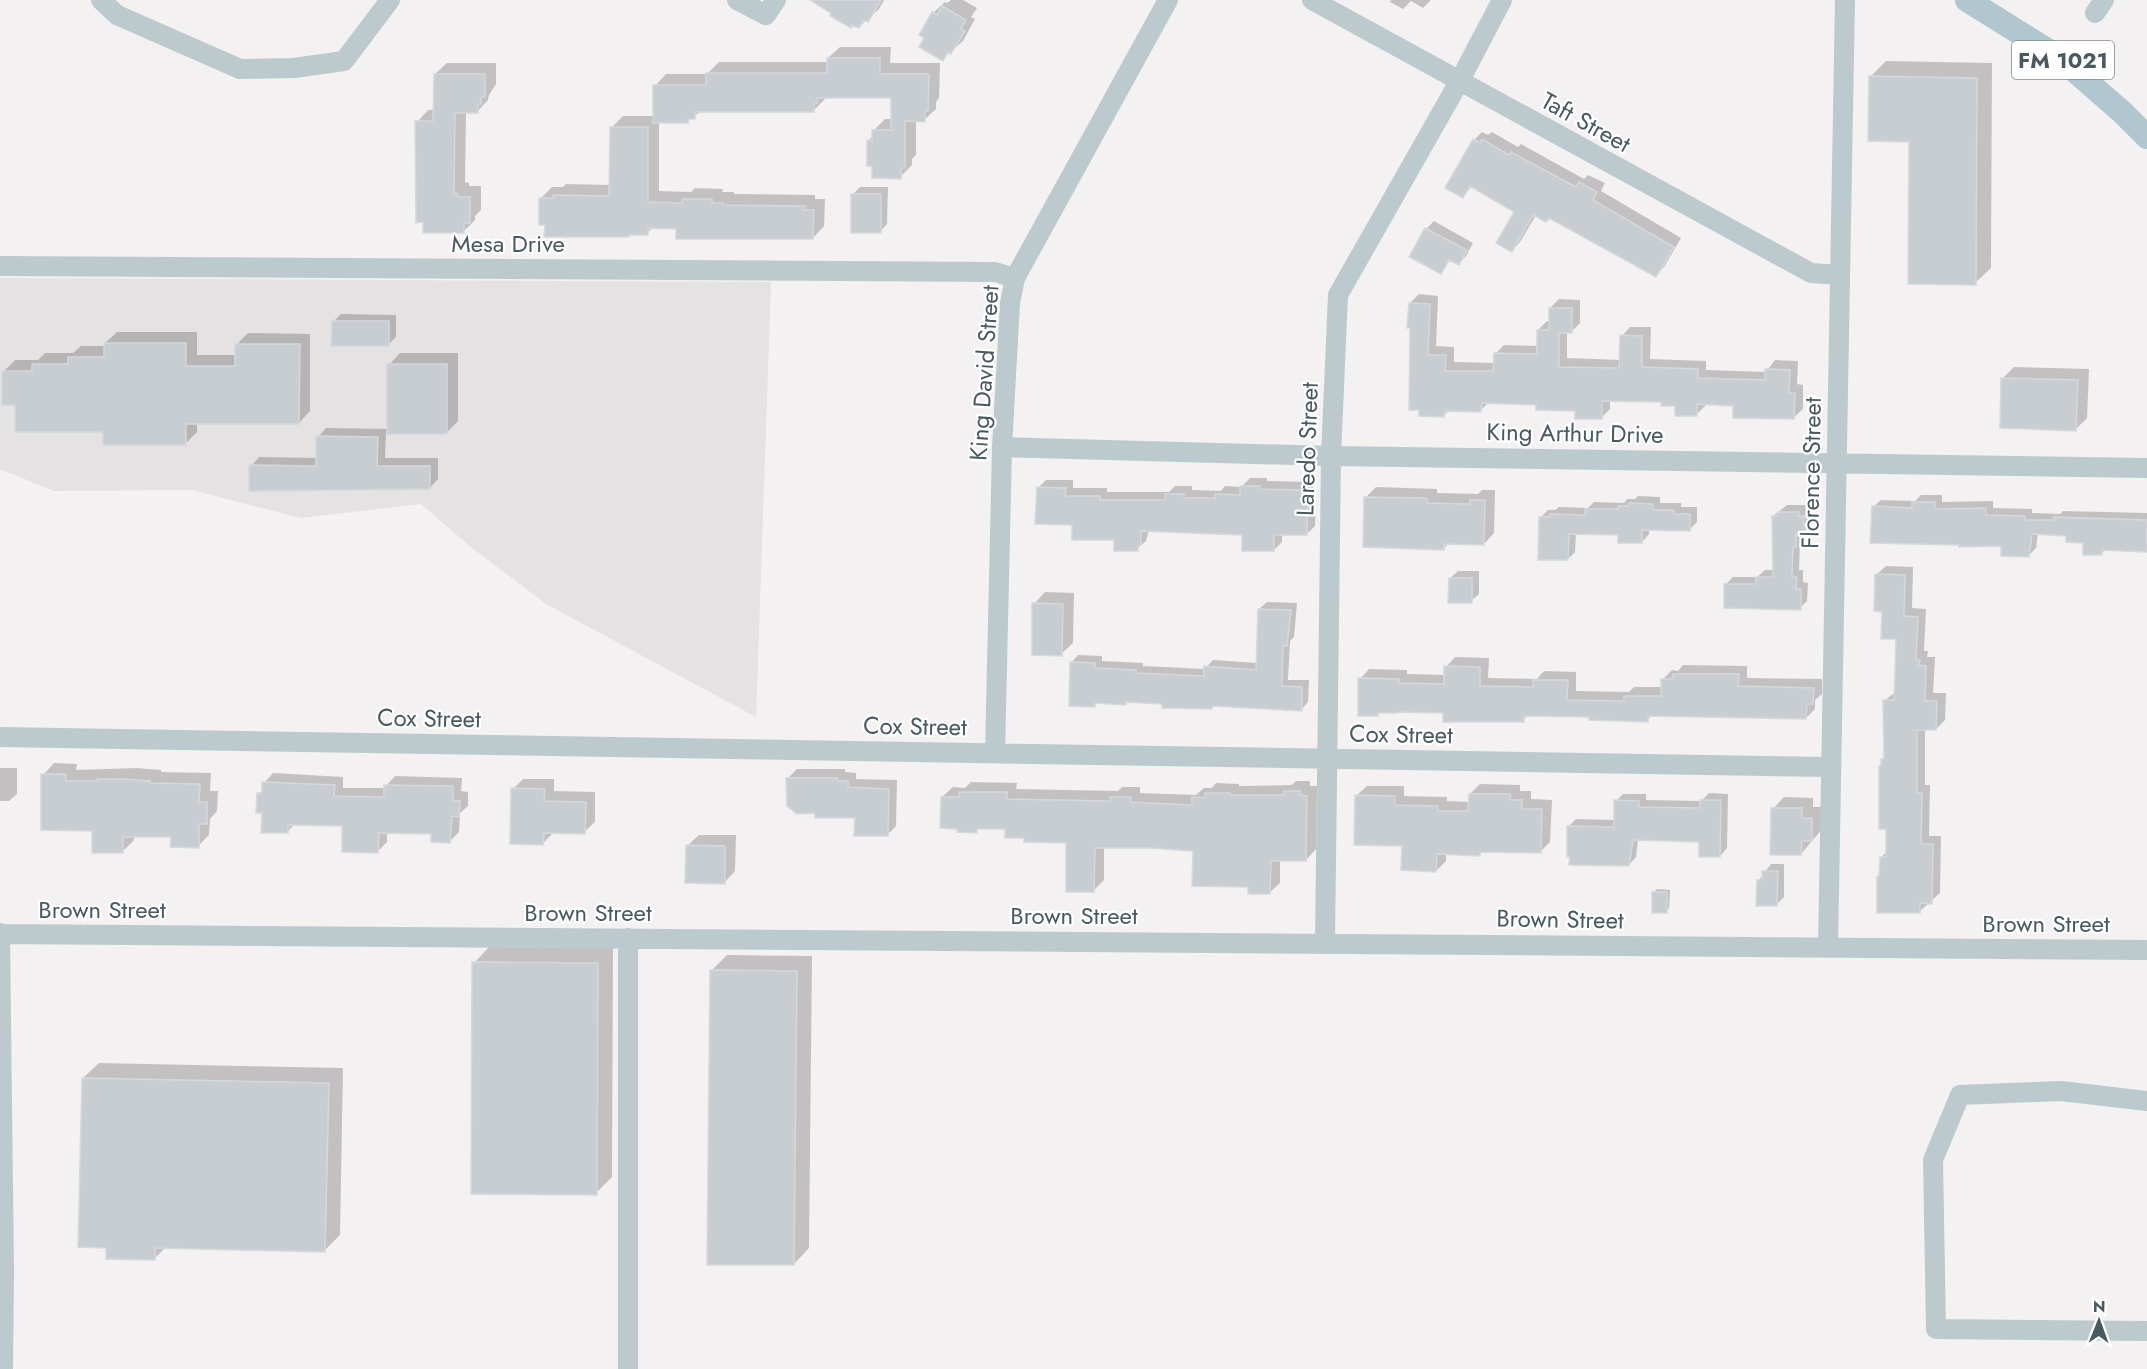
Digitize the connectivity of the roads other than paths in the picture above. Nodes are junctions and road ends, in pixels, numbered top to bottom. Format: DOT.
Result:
graph roads {
  1 [pos="101,0"];
  2 [pos="390,0"];
  3 [pos="737,0"];
  4 [pos="776,0"];
  5 [pos="1168,0"];
  6 [pos="1312,0"];
  7 [pos="1502,0"];
  8 [pos="1845,0"];
  9 [pos="1967,0"];
  10 [pos="1459,81"];
  11 [pos="2147,137"];
  12 [pos="0,266"];
  13 [pos="1840,275"];
  14 [pos="1015,278"];
  15 [pos="1002,447"];
  16 [pos="1331,456"];
  17 [pos="1838,462"];
  18 [pos="2147,468"];
  19 [pos="0,737"];
  20 [pos="995,753"];
  21 [pos="1327,758"];
  22 [pos="1830,767"];
  23 [pos="0,934"];
  24 [pos="628,938"];
  25 [pos="1325,942"];
  26 [pos="1828,948"];
  27 [pos="2147,950"];
  28 [pos="2147,1101"];
  29 [pos="2147,1331"];
  30 [pos="3,1369"];
  31 [pos="628,1369"];
  1 -- 2 [label="street"];
  3 -- 4 [label="street"];
  5 -- 14 [label="street, King David Street"];
  6 -- 10 [label="street, Taft Street"];
  7 -- 10 [label="street, Laredo Street"];
  8 -- 13 [label="street, Florence Street"];
  9 -- 11 [label="main road, FM 1021"];
  10 -- 13 [label="street, Taft Street"];
  10 -- 16 [label="street, Laredo Street"];
  12 -- 14 [label="street, Mesa Drive"];
  13 -- 17 [label="street, Florence Street"];
  14 -- 15 [label="street, King David Street"];
  15 -- 16 [label="street, King Arthur Drive"];
  15 -- 20 [label="street, King David Street"];
  16 -- 17 [label="street, King Arthur Drive"];
  16 -- 21 [label="street, Laredo Street"];
  17 -- 18 [label="street, King Arthur Drive"];
  17 -- 22 [label="street, Florence Street"];
  19 -- 20 [label="street, Cox Street"];
  20 -- 21 [label="street, Cox Street"];
  21 -- 22 [label="street, Cox Street"];
  21 -- 25 [label="street, Laredo Street"];
  22 -- 26 [label="street, Florence Street"];
  23 -- 24 [label="street, Brown Street"];
  23 -- 30 [label="street"];
  24 -- 25 [label="street, Brown Street"];
  24 -- 31 [label="street"];
  25 -- 26 [label="street, Brown Street"];
  26 -- 27 [label="street, Brown Street"];
  28 -- 29 [label="street"];
}
